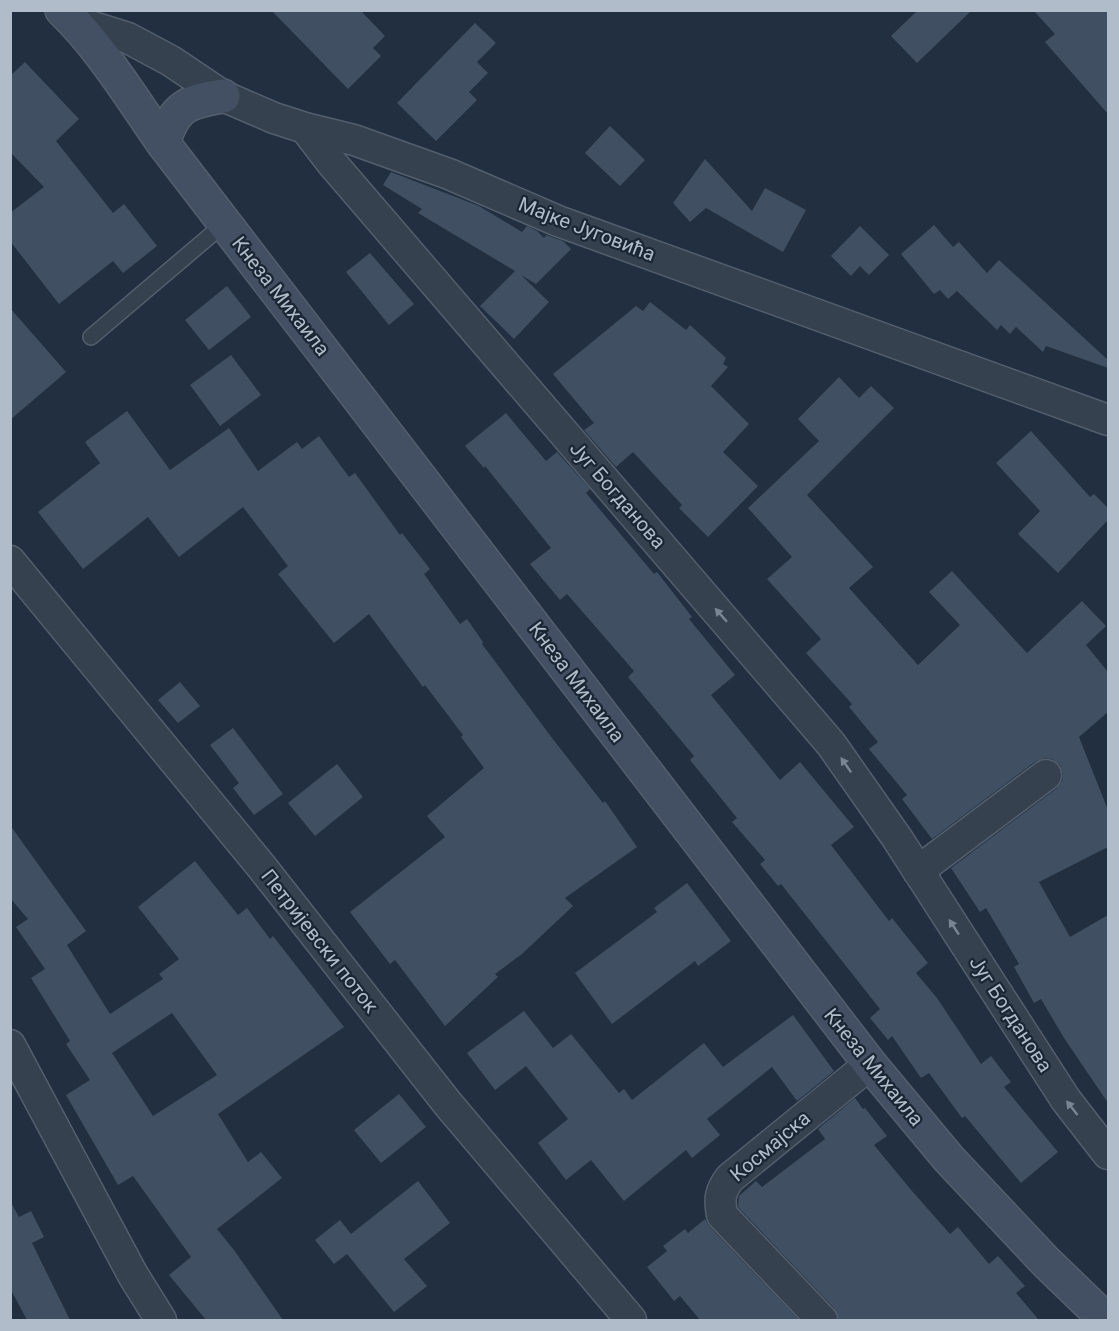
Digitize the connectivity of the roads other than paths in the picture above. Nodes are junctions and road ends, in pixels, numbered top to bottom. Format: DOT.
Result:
graph roads {
  1 [pos="68,14"];
  2 [pos="223,96"];
  3 [pos="305,128"];
  4 [pos="163,143"];
  5 [pos="225,223"];
  6 [pos="91,337"];
  7 [pos="1108,420"];
  8 [pos="10,561"];
  9 [pos="1046,775"];
  10 [pos="918,871"];
  11 [pos="10,1045"];
  12 [pos="870,1064"];
  13 [pos="1108,1154"];
  14 [pos="161,1320"];
  15 [pos="631,1320"];
  16 [pos="822,1320"];
  17 [pos="1106,1320"];
  1 -- 2 [label="street, Мајке Југовића"];
  1 -- 4 [label="main road, Кнеза Михаила"];
  2 -- 3 [label="street, Мајке Југовића"];
  2 -- 4 [label="main road"];
  3 -- 7 [label="street, Мајке Југовића"];
  10 -- 3 [label="street, Југ Богданова, one-way"];
  4 -- 5 [label="main road, Кнеза Михаила"];
  5 -- 6 [label="lane"];
  5 -- 12 [label="main road, Кнеза Михаила"];
  8 -- 15 [label="street, Петријевски поток"];
  9 -- 10 [label="street"];
  13 -- 10 [label="street, Југ Богданова, one-way"];
  11 -- 14 [label="street"];
  12 -- 16 [label="street, Космајска"];
  12 -- 17 [label="main road, Кнеза Михаила"];
}
